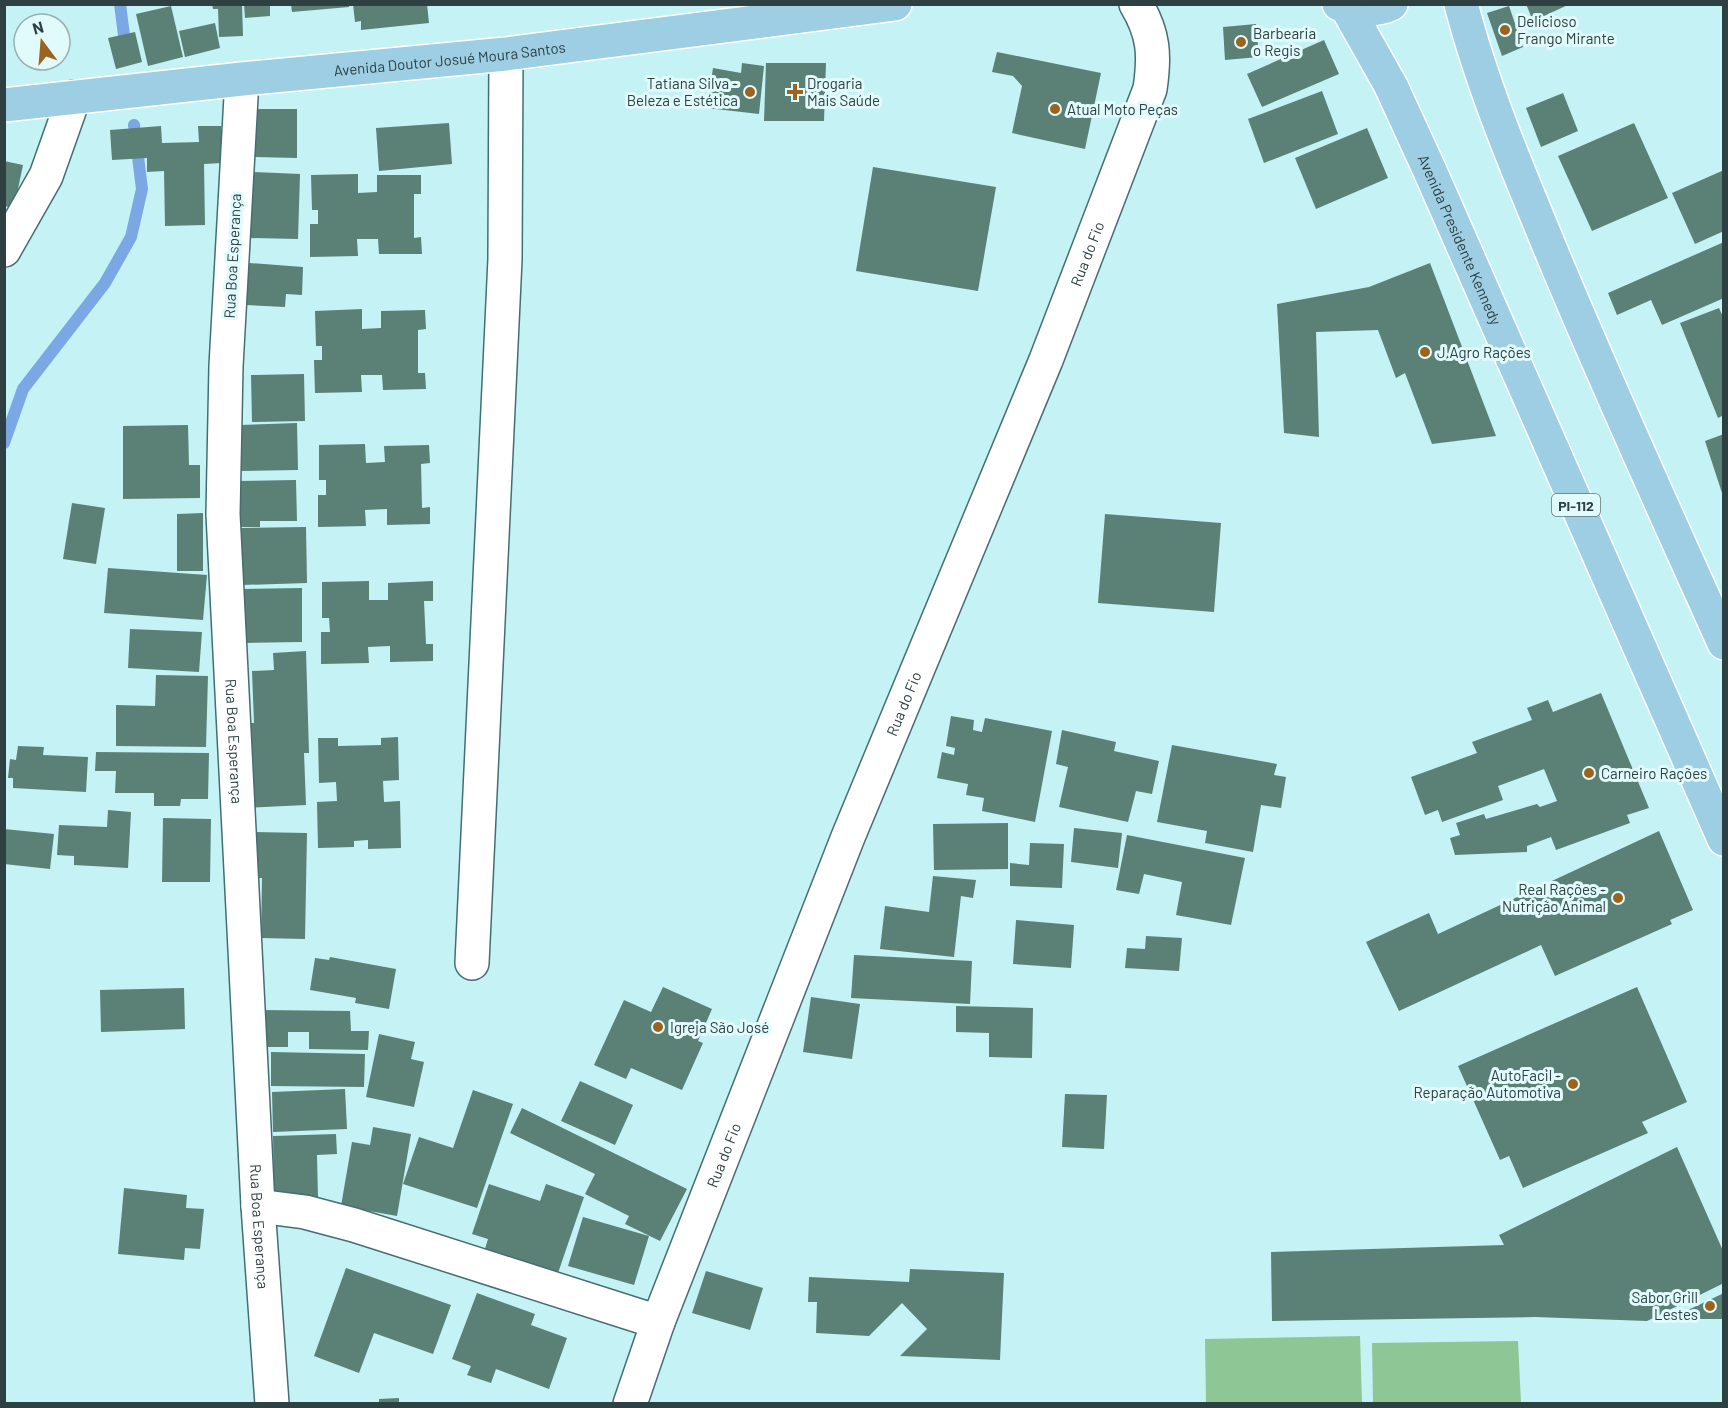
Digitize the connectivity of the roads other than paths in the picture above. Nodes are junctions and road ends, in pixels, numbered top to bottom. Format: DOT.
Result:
graph roads {
  1 [pos="895,4"];
  2 [pos="1136,4"];
  3 [pos="1391,4"];
  4 [pos="1461,4"];
  5 [pos="1343,6"];
  6 [pos="506,54"];
  7 [pos="242,79"];
  8 [pos="74,97"];
  9 [pos="4,105"];
  10 [pos="4,250"];
  11 [pos="1724,643"];
  12 [pos="1724,839"];
  13 [pos="472,963"];
  14 [pos="258,1206"];
  15 [pos="658,1322"];
  16 [pos="272,1404"];
  17 [pos="630,1404"];
  1 -- 6 [label="main road, Avenida Doutor Josué Moura Santos"];
  2 -- 15 [label="street, Rua do Fio"];
  3 -- 5 [label="main road, Avenida Presidente Kennedy / PI-112"];
  4 -- 11 [label="main road"];
  5 -- 12 [label="main road, Avenida Presidente Kennedy / PI-112"];
  6 -- 7 [label="main road, Avenida Doutor Josué Moura Santos"];
  6 -- 13 [label="street"];
  7 -- 8 [label="main road, Avenida Doutor Josué Moura Santos"];
  7 -- 14 [label="street, Rua Boa Esperança"];
  8 -- 9 [label="main road, Avenida Doutor Josué Moura Santos"];
  8 -- 10 [label="street"];
  14 -- 15 [label="street"];
  14 -- 16 [label="street, Rua Boa Esperança"];
  15 -- 17 [label="street, Rua do Fio"];
}
